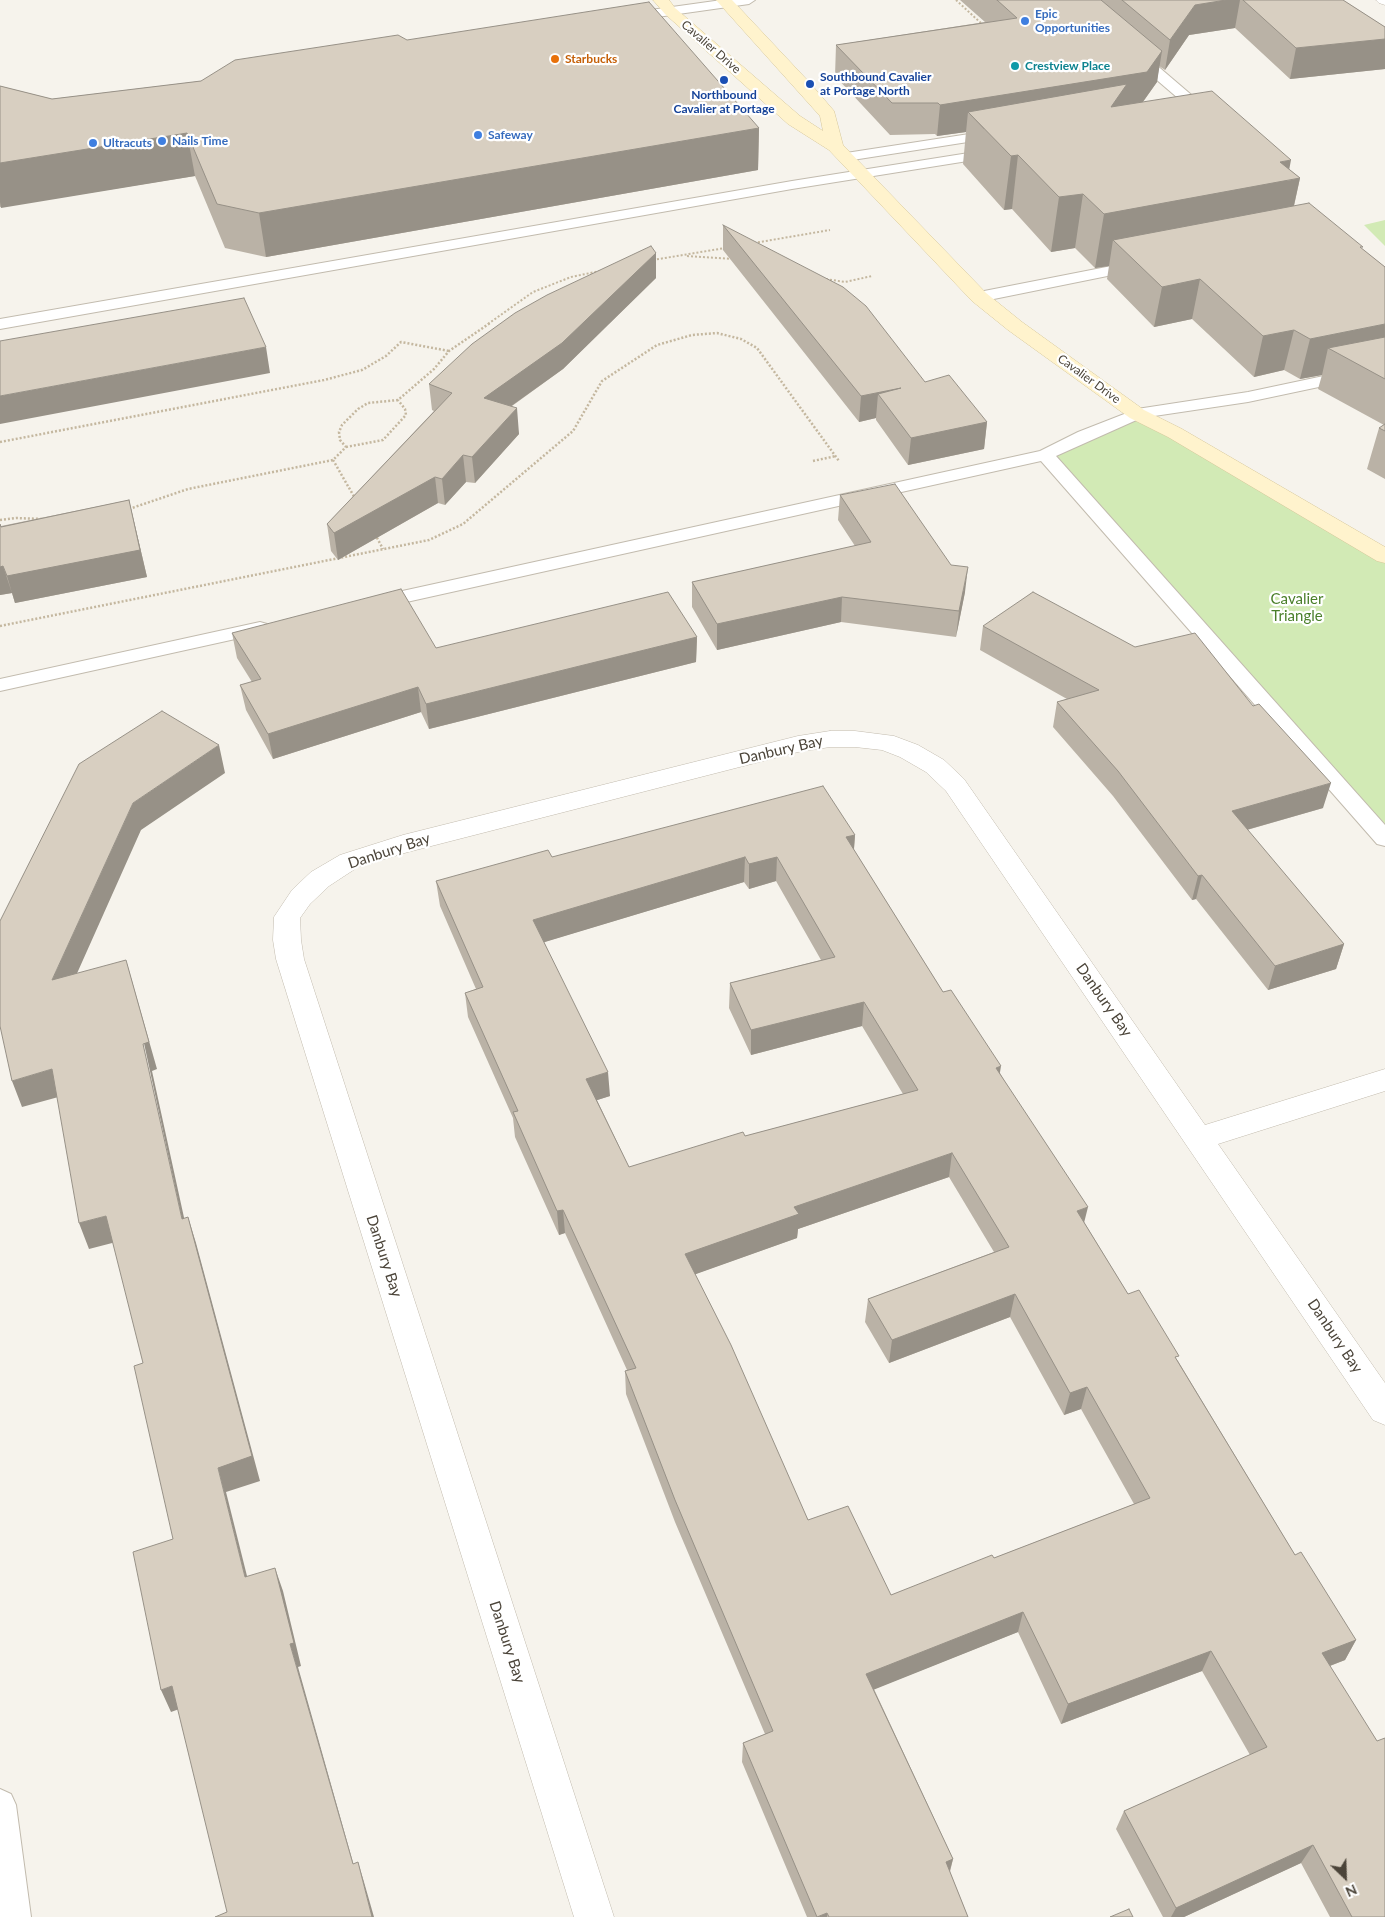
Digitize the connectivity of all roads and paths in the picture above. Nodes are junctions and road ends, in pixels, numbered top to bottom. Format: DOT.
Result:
graph roads {
  1 [pos="749,0"];
  2 [pos="956,0"];
  3 [pos="725,1"];
  4 [pos="666,5"];
  5 [pos="613,20"];
  6 [pos="984,25"];
  7 [pos="1123,44"];
  8 [pos="1152,107"];
  9 [pos="1006,132"];
  10 [pos="1003,151"];
  11 [pos="840,152"];
  12 [pos="861,174"];
  13 [pos="830,230"];
  14 [pos="752,243"];
  15 [pos="732,247"];
  16 [pos="674,257"];
  17 [pos="741,259"];
  18 [pos="647,261"];
  19 [pos="1155,263"];
  20 [pos="600,271"];
  21 [pos="819,276"];
  22 [pos="872,276"];
  23 [pos="979,297"];
  24 [pos="0,324"];
  25 [pos="449,351"];
  26 [pos="1385,368"];
  27 [pos="398,400"];
  28 [pos="1137,414"];
  29 [pos="0,442"];
  30 [pos="346,447"];
  31 [pos="1045,455"];
  32 [pos="836,456"];
  33 [pos="333,460"];
  34 [pos="813,460"];
  35 [pos="865,495"];
  36 [pos="356,501"];
  37 [pos="127,510"];
  38 [pos="44,519"];
  39 [pos="0,520"];
  40 [pos="374,533"];
  41 [pos="383,549"];
  42 [pos="1385,556"];
  43 [pos="359,606"];
  44 [pos="282,623"];
  45 [pos="0,626"];
  46 [pos="0,685"];
  47 [pos="1385,839"];
  48 [pos="1385,1080"];
  49 [pos="1200,1138"];
  50 [pos="1385,1410"];
  51 [pos="0,1804"];
  52 [pos="14,1917"];
  53 [pos="594,1917"];
  1 -- 3 [label="lane"];
  2 -- 6 [label="path"];
  3 -- 4 [label="lane"];
  3 -- 11 [label="street, Cavalier Drive"];
  4 -- 5 [label="lane"];
  4 -- 11 [label="street, Cavalier Drive"];
  7 -- 8 [label="lane"];
  9 -- 11 [label="lane"];
  10 -- 12 [label="lane"];
  11 -- 12 [label="street, Cavalier Drive"];
  12 -- 23 [label="street, Cavalier Drive"];
  12 -- 24 [label="lane"];
  13 -- 14 [label="path"];
  15 -- 16 [label="path"];
  16 -- 17 [label="path"];
  16 -- 18 [label="path"];
  19 -- 23 [label="lane"];
  20 -- 25 [label="path"];
  21 -- 22 [label="path"];
  23 -- 28 [label="street, Cavalier Drive"];
  25 -- 27 [label="path"];
  25 -- 29 [label="path"];
  26 -- 28 [label="lane"];
  27 -- 30 [label="path"];
  27 -- 30 [label="path"];
  28 -- 31 [label="lane"];
  28 -- 42 [label="street, Cavalier Drive"];
  30 -- 33 [label="path"];
  31 -- 35 [label="lane"];
  31 -- 47 [label="lane"];
  32 -- 34 [label="path"];
  32 -- 35 [label="path"];
  32 -- 41 [label="path"];
  33 -- 36 [label="path"];
  33 -- 37 [label="path"];
  35 -- 43 [label="lane"];
  38 -- 39 [label="path"];
  40 -- 41 [label="path"];
  41 -- 45 [label="path"];
  44 -- 46 [label="lane"];
  48 -- 49 [label="street"];
  49 -- 50 [label="street, Danbury Bay"];
  49 -- 53 [label="street, Danbury Bay"];
  51 -- 52 [label="lane"];
}
